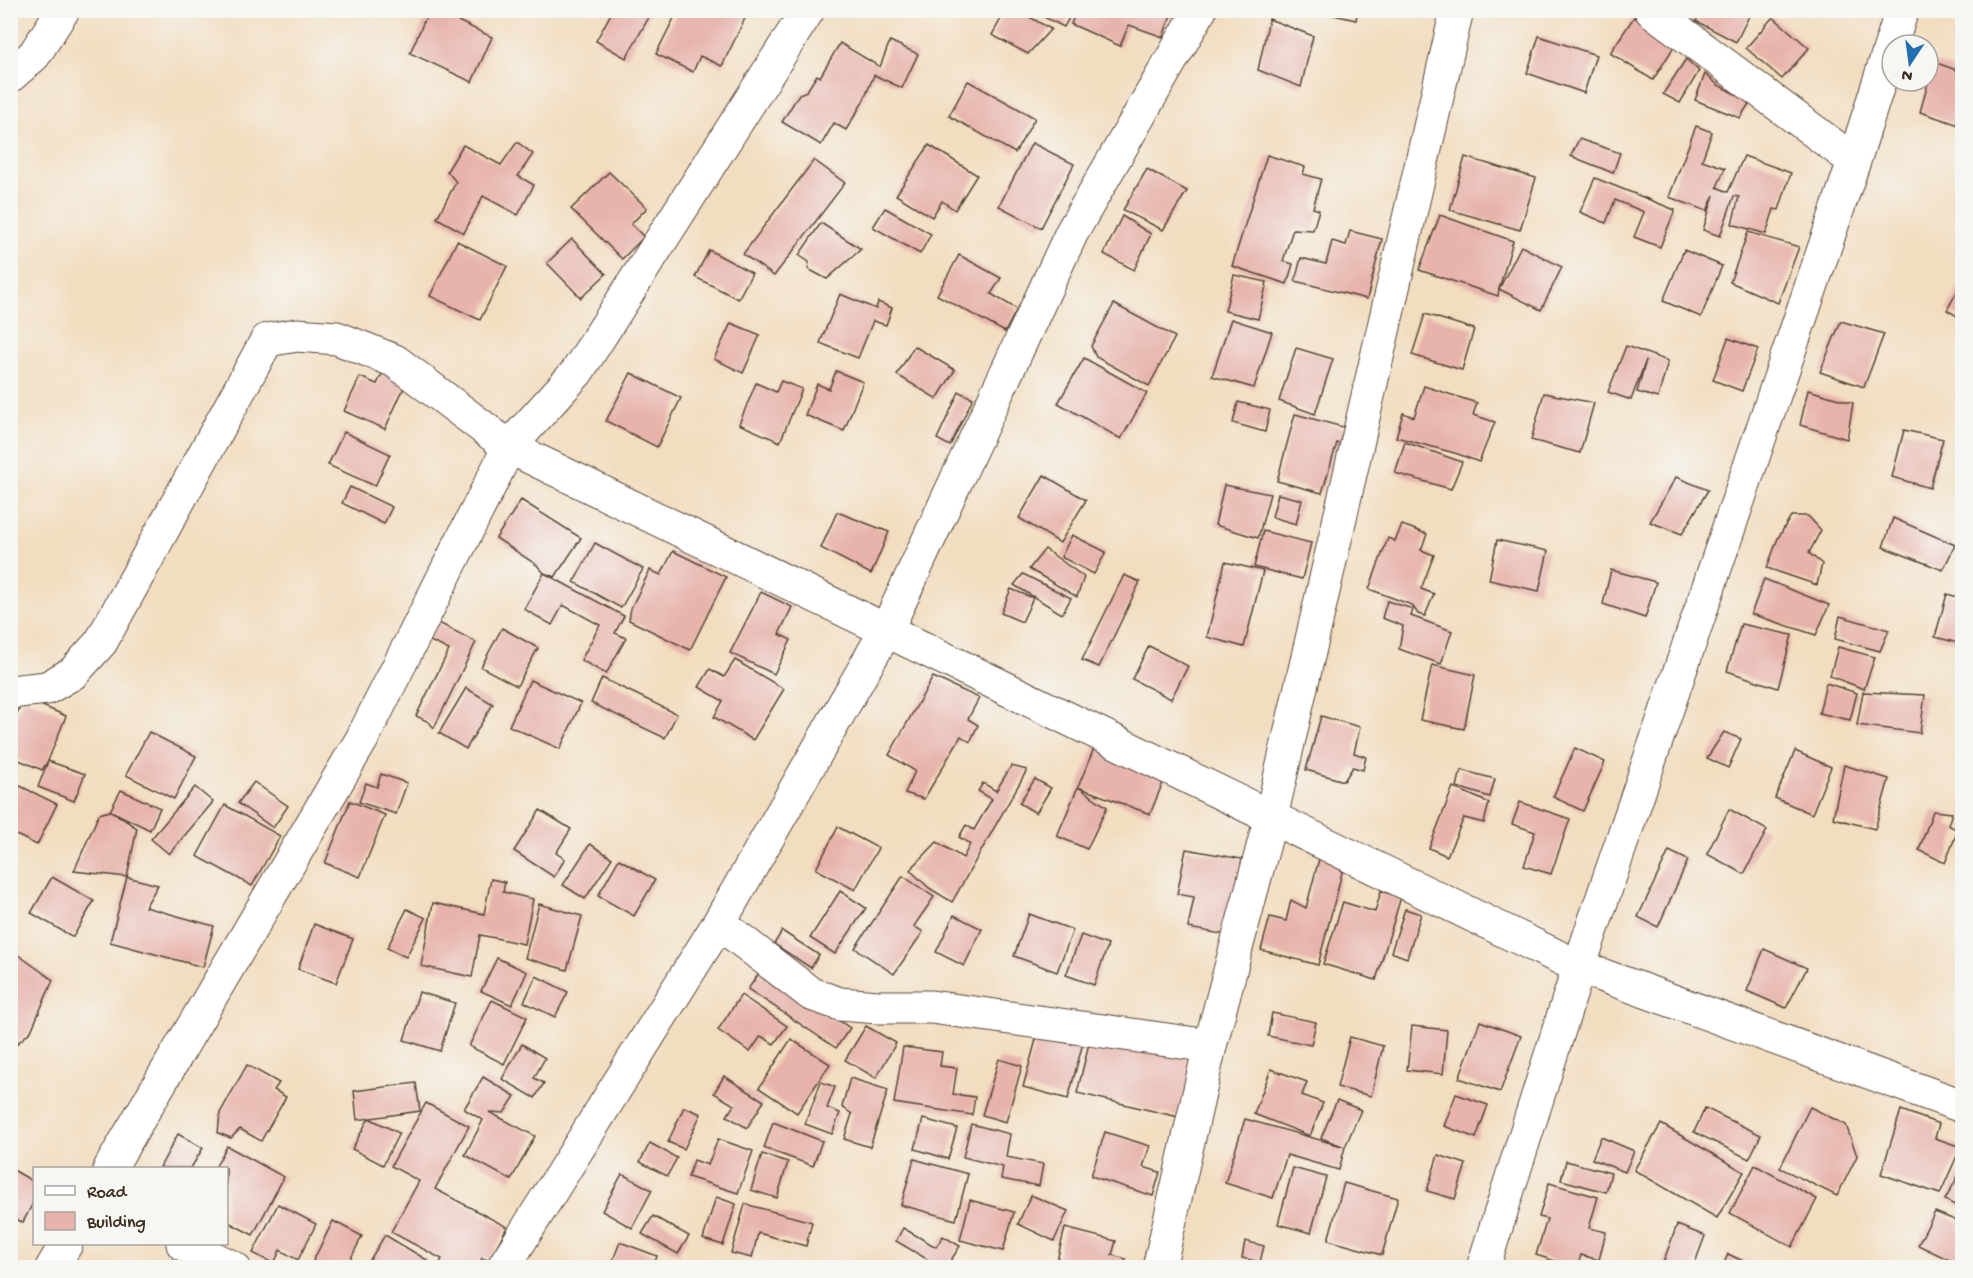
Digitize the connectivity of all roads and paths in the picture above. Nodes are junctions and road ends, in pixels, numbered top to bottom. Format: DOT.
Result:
graph roads {
  1 [pos="63,10"];
  2 [pos="808,10"];
  3 [pos="1200,10"];
  4 [pos="1456,10"];
  5 [pos="1651,10"];
  6 [pos="1902,10"];
  7 [pos="10,76"];
  8 [pos="1854,161"];
  9 [pos="509,447"];
  10 [pos="887,629"];
  11 [pos="10,692"];
  12 [pos="1272,817"];
  13 [pos="719,923"];
  14 [pos="1579,967"];
  15 [pos="1210,1046"];
  16 [pos="1962,1106"];
  17 [pos="111,1167"];
  18 [pos="65,1245"];
  19 [pos="185,1245"];
  20 [pos="52,1268"];
  21 [pos="234,1268"];
  22 [pos="503,1268"];
  23 [pos="1159,1268"];
  24 [pos="1483,1268"];
  1 -- 7 [label="street"];
  2 -- 9 [label="street"];
  3 -- 10 [label="street"];
  4 -- 12 [label="street"];
  5 -- 8 [label="street"];
  6 -- 8 [label="street"];
  8 -- 14 [label="street"];
  9 -- 10 [label="street"];
  9 -- 11 [label="street"];
  9 -- 17 [label="street"];
  10 -- 12 [label="street"];
  10 -- 13 [label="street"];
  12 -- 14 [label="street"];
  12 -- 15 [label="street"];
  13 -- 15 [label="street"];
  13 -- 22 [label="street"];
  14 -- 16 [label="street"];
  14 -- 24 [label="street"];
  15 -- 23 [label="street"];
  18 -- 20 [label="street"];
  19 -- 21 [label="street"];
}
